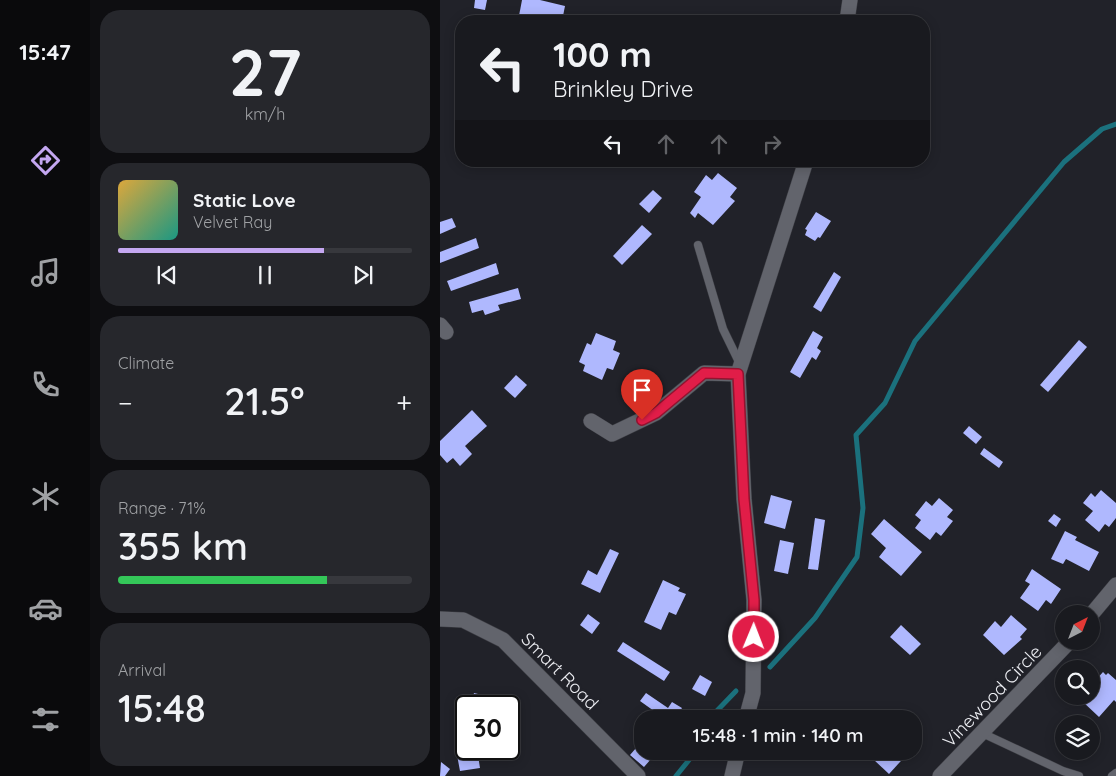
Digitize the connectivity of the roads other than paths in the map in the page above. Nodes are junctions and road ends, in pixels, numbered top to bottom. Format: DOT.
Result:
graph roads {
  1 [pos="850,0"];
  2 [pos="848,15"];
  3 [pos="804,167"];
  4 [pos="698,244"];
  5 [pos="739,370"];
  6 [pos="590,421"];
  7 [pos="1116,585"];
  8 [pos="1099,605"];
  9 [pos="440,619"];
  10 [pos="1061,650"];
  11 [pos="748,710"];
  12 [pos="982,733"];
  13 [pos="736,760"];
  14 [pos="1116,773"];
  15 [pos="638,776"];
  16 [pos="732,776"];
  17 [pos="940,776"];
  18 [pos="1079,776"];
  19 [pos="1112,776"];
  1 -- 2 [label="street"];
  3 -- 5 [label="street"];
  4 -- 5 [label="lane"];
  5 -- 6 [label="street"];
  5 -- 11 [label="street"];
  7 -- 8 [label="street"];
  9 -- 15 [label="street, Smart Road"];
  10 -- 12 [label="street, Vinewood Circle"];
  12 -- 17 [label="street, Vinewood Circle"];
  12 -- 18 [label="lane"];
  13 -- 16 [label="street"];
  14 -- 19 [label="lane"];
}
